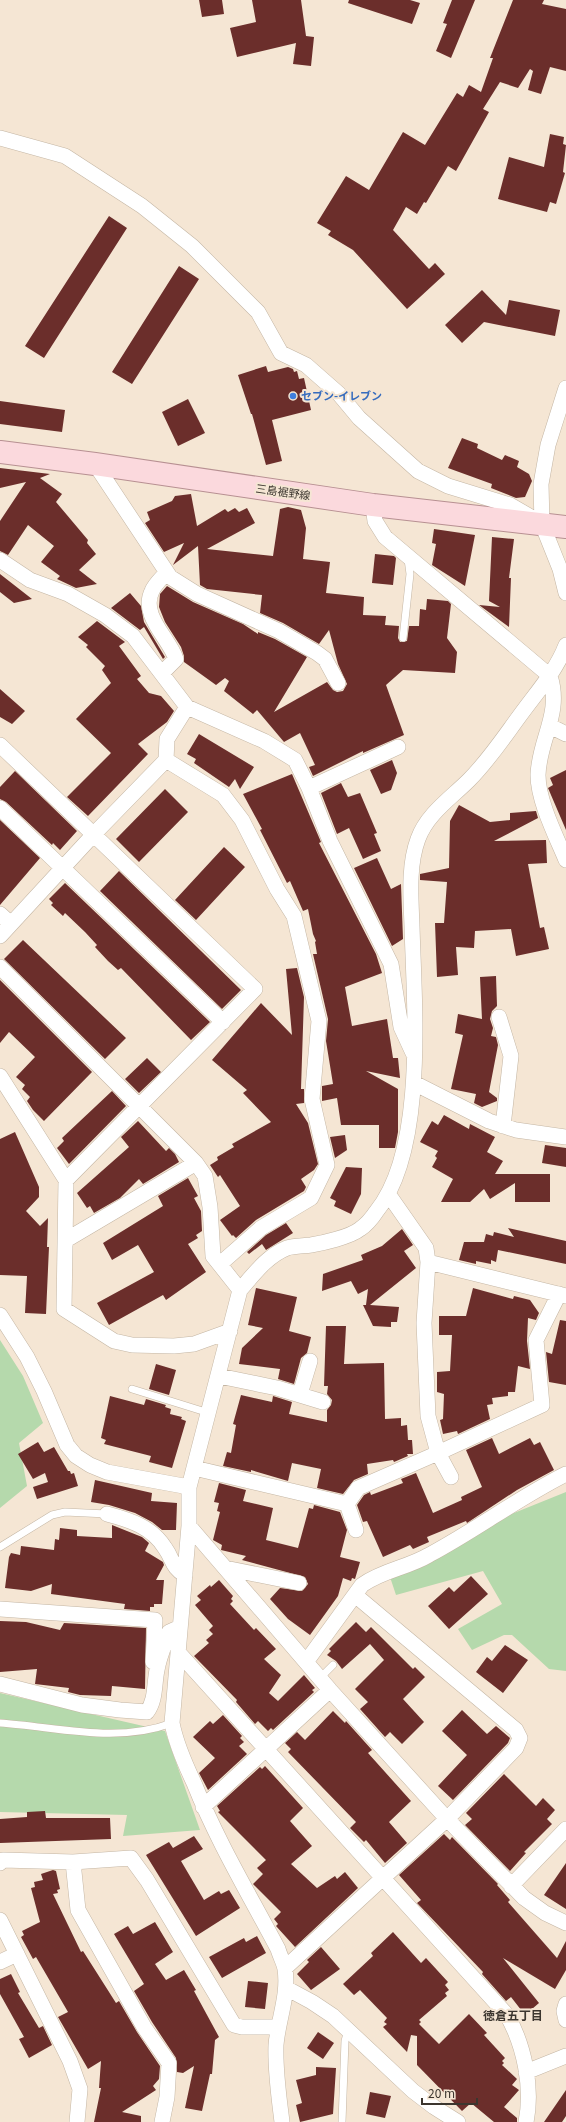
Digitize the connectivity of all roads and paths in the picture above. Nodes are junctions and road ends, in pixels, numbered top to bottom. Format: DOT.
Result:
graph roads {
  1 [pos="0,138"];
  2 [pos="566,388"];
  3 [pos="563,410"];
  4 [pos="0,452"];
  5 [pos="95,464"];
  6 [pos="373,505"];
  7 [pos="542,524"];
  8 [pos="566,527"];
  9 [pos="407,555"];
  10 [pos="0,560"];
  11 [pos="166,573"];
  12 [pos="566,593"];
  13 [pos="403,638"];
  14 [pos="566,645"];
  15 [pos="162,673"];
  16 [pos="550,676"];
  17 [pos="338,683"];
  18 [pos="187,707"];
  19 [pos="550,726"];
  20 [pos="566,734"];
  21 [pos="0,744"];
  22 [pos="398,747"];
  23 [pos="166,760"];
  24 [pos="309,788"];
  25 [pos="0,808"];
  26 [pos="94,834"];
  27 [pos="566,860"];
  28 [pos="63,867"];
  29 [pos="5,919"];
  30 [pos="0,936"];
  31 [pos="0,967"];
  32 [pos="499,1017"];
  33 [pos="223,1022"];
  34 [pos="414,1054"];
  35 [pos="0,1076"];
  36 [pos="414,1083"];
  37 [pos="140,1106"];
  38 [pos="503,1126"];
  39 [pos="566,1137"];
  40 [pos="196,1163"];
  41 [pos="66,1180"];
  42 [pos="388,1195"];
  43 [pos="66,1240"];
  44 [pos="428,1262"];
  45 [pos="220,1264"];
  46 [pos="240,1290"];
  47 [pos="562,1295"];
  48 [pos="0,1315"];
  49 [pos="230,1331"];
  50 [pos="310,1361"];
  51 [pos="219,1376"];
  52 [pos="132,1388"];
  53 [pos="300,1394"];
  54 [pos="323,1402"];
  55 [pos="209,1413"];
  56 [pos="438,1453"];
  57 [pos="194,1468"];
  58 [pos="566,1474"];
  59 [pos="451,1477"];
  60 [pos="189,1487"];
  61 [pos="347,1504"];
  62 [pos="107,1514"];
  63 [pos="189,1526"];
  64 [pos="356,1530"];
  65 [pos="0,1547"];
  66 [pos="225,1568"];
  67 [pos="185,1575"];
  68 [pos="299,1584"];
  69 [pos="355,1595"];
  70 [pos="0,1609"];
  71 [pos="180,1627"];
  72 [pos="178,1652"];
  73 [pos="306,1662"];
  74 [pos="333,1665"];
  75 [pos="320,1678"];
  76 [pos="155,1683"];
  77 [pos="0,1684"];
  78 [pos="330,1690"];
  79 [pos="0,1723"];
  80 [pos="172,1723"];
  81 [pos="266,1748"];
  82 [pos="203,1807"];
  83 [pos="447,1819"];
  84 [pos="566,1829"];
  85 [pos="73,1862"];
  86 [pos="0,1863"];
  87 [pos="384,1879"];
  88 [pos="512,1886"];
  89 [pos="0,1920"];
  90 [pos="566,1923"];
  91 [pos="17,1954"];
  92 [pos="0,1962"];
  93 [pos="285,1968"];
  94 [pos="286,1988"];
  95 [pos="566,2004"];
  96 [pos="566,2020"];
  97 [pos="278,2027"];
  98 [pos="348,2030"];
  99 [pos="566,2056"];
  100 [pos="526,2072"];
  101 [pos="77,2122"];
  102 [pos="162,2122"];
  103 [pos="282,2122"];
  104 [pos="342,2122"];
  105 [pos="458,2122"];
  106 [pos="526,2122"];
  1 -- 7 [label="street"];
  2 -- 3 [label="street"];
  3 -- 7 [label="street"];
  4 -- 5 [label="main road, 三島裾野線"];
  5 -- 6 [label="main road, 三島裾野線"];
  5 -- 11 [label="street"];
  6 -- 7 [label="main road, 三島裾野線"];
  6 -- 9 [label="street"];
  7 -- 8 [label="main road, 三島裾野線"];
  7 -- 12 [label="street"];
  9 -- 13 [label="lane"];
  9 -- 16 [label="street"];
  10 -- 15 [label="street"];
  11 -- 15 [label="street"];
  11 -- 17 [label="street"];
  14 -- 16 [label="street"];
  15 -- 18 [label="street"];
  16 -- 19 [label="street"];
  16 -- 34 [label="street"];
  18 -- 23 [label="street"];
  18 -- 24 [label="street"];
  19 -- 20 [label="street"];
  19 -- 27 [label="street"];
  21 -- 26 [label="street"];
  22 -- 24 [label="street"];
  23 -- 26 [label="street"];
  23 -- 45 [label="street"];
  24 -- 34 [label="street"];
  25 -- 28 [label="street"];
  26 -- 28 [label="street"];
  26 -- 33 [label="street"];
  28 -- 29 [label="street"];
  28 -- 33 [label="street"];
  29 -- 30 [label="street"];
  31 -- 37 [label="street"];
  32 -- 38 [label="street"];
  33 -- 37 [label="street"];
  34 -- 36 [label="street"];
  35 -- 41 [label="street"];
  36 -- 38 [label="street"];
  36 -- 42 [label="street"];
  37 -- 40 [label="street"];
  37 -- 41 [label="street"];
  38 -- 39 [label="street"];
  40 -- 43 [label="street"];
  40 -- 45 [label="street"];
  41 -- 43 [label="street"];
  42 -- 44 [label="street"];
  42 -- 46 [label="street"];
  43 -- 49 [label="street"];
  44 -- 47 [label="street"];
  44 -- 56 [label="street"];
  45 -- 46 [label="street"];
  46 -- 49 [label="street"];
  47 -- 56 [label="street"];
  48 -- 60 [label="street"];
  49 -- 51 [label="street"];
  50 -- 53 [label="street"];
  51 -- 53 [label="street"];
  51 -- 55 [label="street"];
  52 -- 55 [label="lane"];
  53 -- 54 [label="street"];
  55 -- 57 [label="street"];
  56 -- 59 [label="street"];
  56 -- 61 [label="street"];
  57 -- 60 [label="street"];
  57 -- 61 [label="street"];
  58 -- 69 [label="street"];
  60 -- 63 [label="street"];
  61 -- 64 [label="street"];
  62 -- 65 [label="lane"];
  62 -- 67 [label="street"];
  63 -- 66 [label="street"];
  63 -- 67 [label="street"];
  66 -- 68 [label="street"];
  66 -- 73 [label="street"];
  67 -- 71 [label="street"];
  69 -- 73 [label="street"];
  69 -- 83 [label="street"];
  70 -- 76 [label="street"];
  71 -- 72 [label="street"];
  71 -- 76 [label="street"];
  72 -- 80 [label="street"];
  72 -- 81 [label="street"];
  73 -- 75 [label="street"];
  74 -- 75 [label="lane"];
  75 -- 78 [label="street"];
  76 -- 77 [label="street"];
  78 -- 81 [label="street"];
  78 -- 83 [label="street"];
  79 -- 80 [label="lane"];
  80 -- 82 [label="street"];
  81 -- 82 [label="street"];
  81 -- 87 [label="street"];
  82 -- 93 [label="street"];
  83 -- 87 [label="street"];
  83 -- 88 [label="street"];
  84 -- 88 [label="street"];
  85 -- 86 [label="street"];
  85 -- 97 [label="street"];
  85 -- 102 [label="street"];
  87 -- 93 [label="street"];
  87 -- 100 [label="street"];
  88 -- 90 [label="street"];
  89 -- 91 [label="street"];
  91 -- 92 [label="street"];
  91 -- 101 [label="street"];
  93 -- 94 [label="street"];
  94 -- 97 [label="street"];
  94 -- 98 [label="street"];
  95 -- 96 [label="street"];
  97 -- 103 [label="street"];
  98 -- 104 [label="lane"];
  98 -- 105 [label="street"];
  99 -- 100 [label="street"];
  100 -- 106 [label="street"];
}
